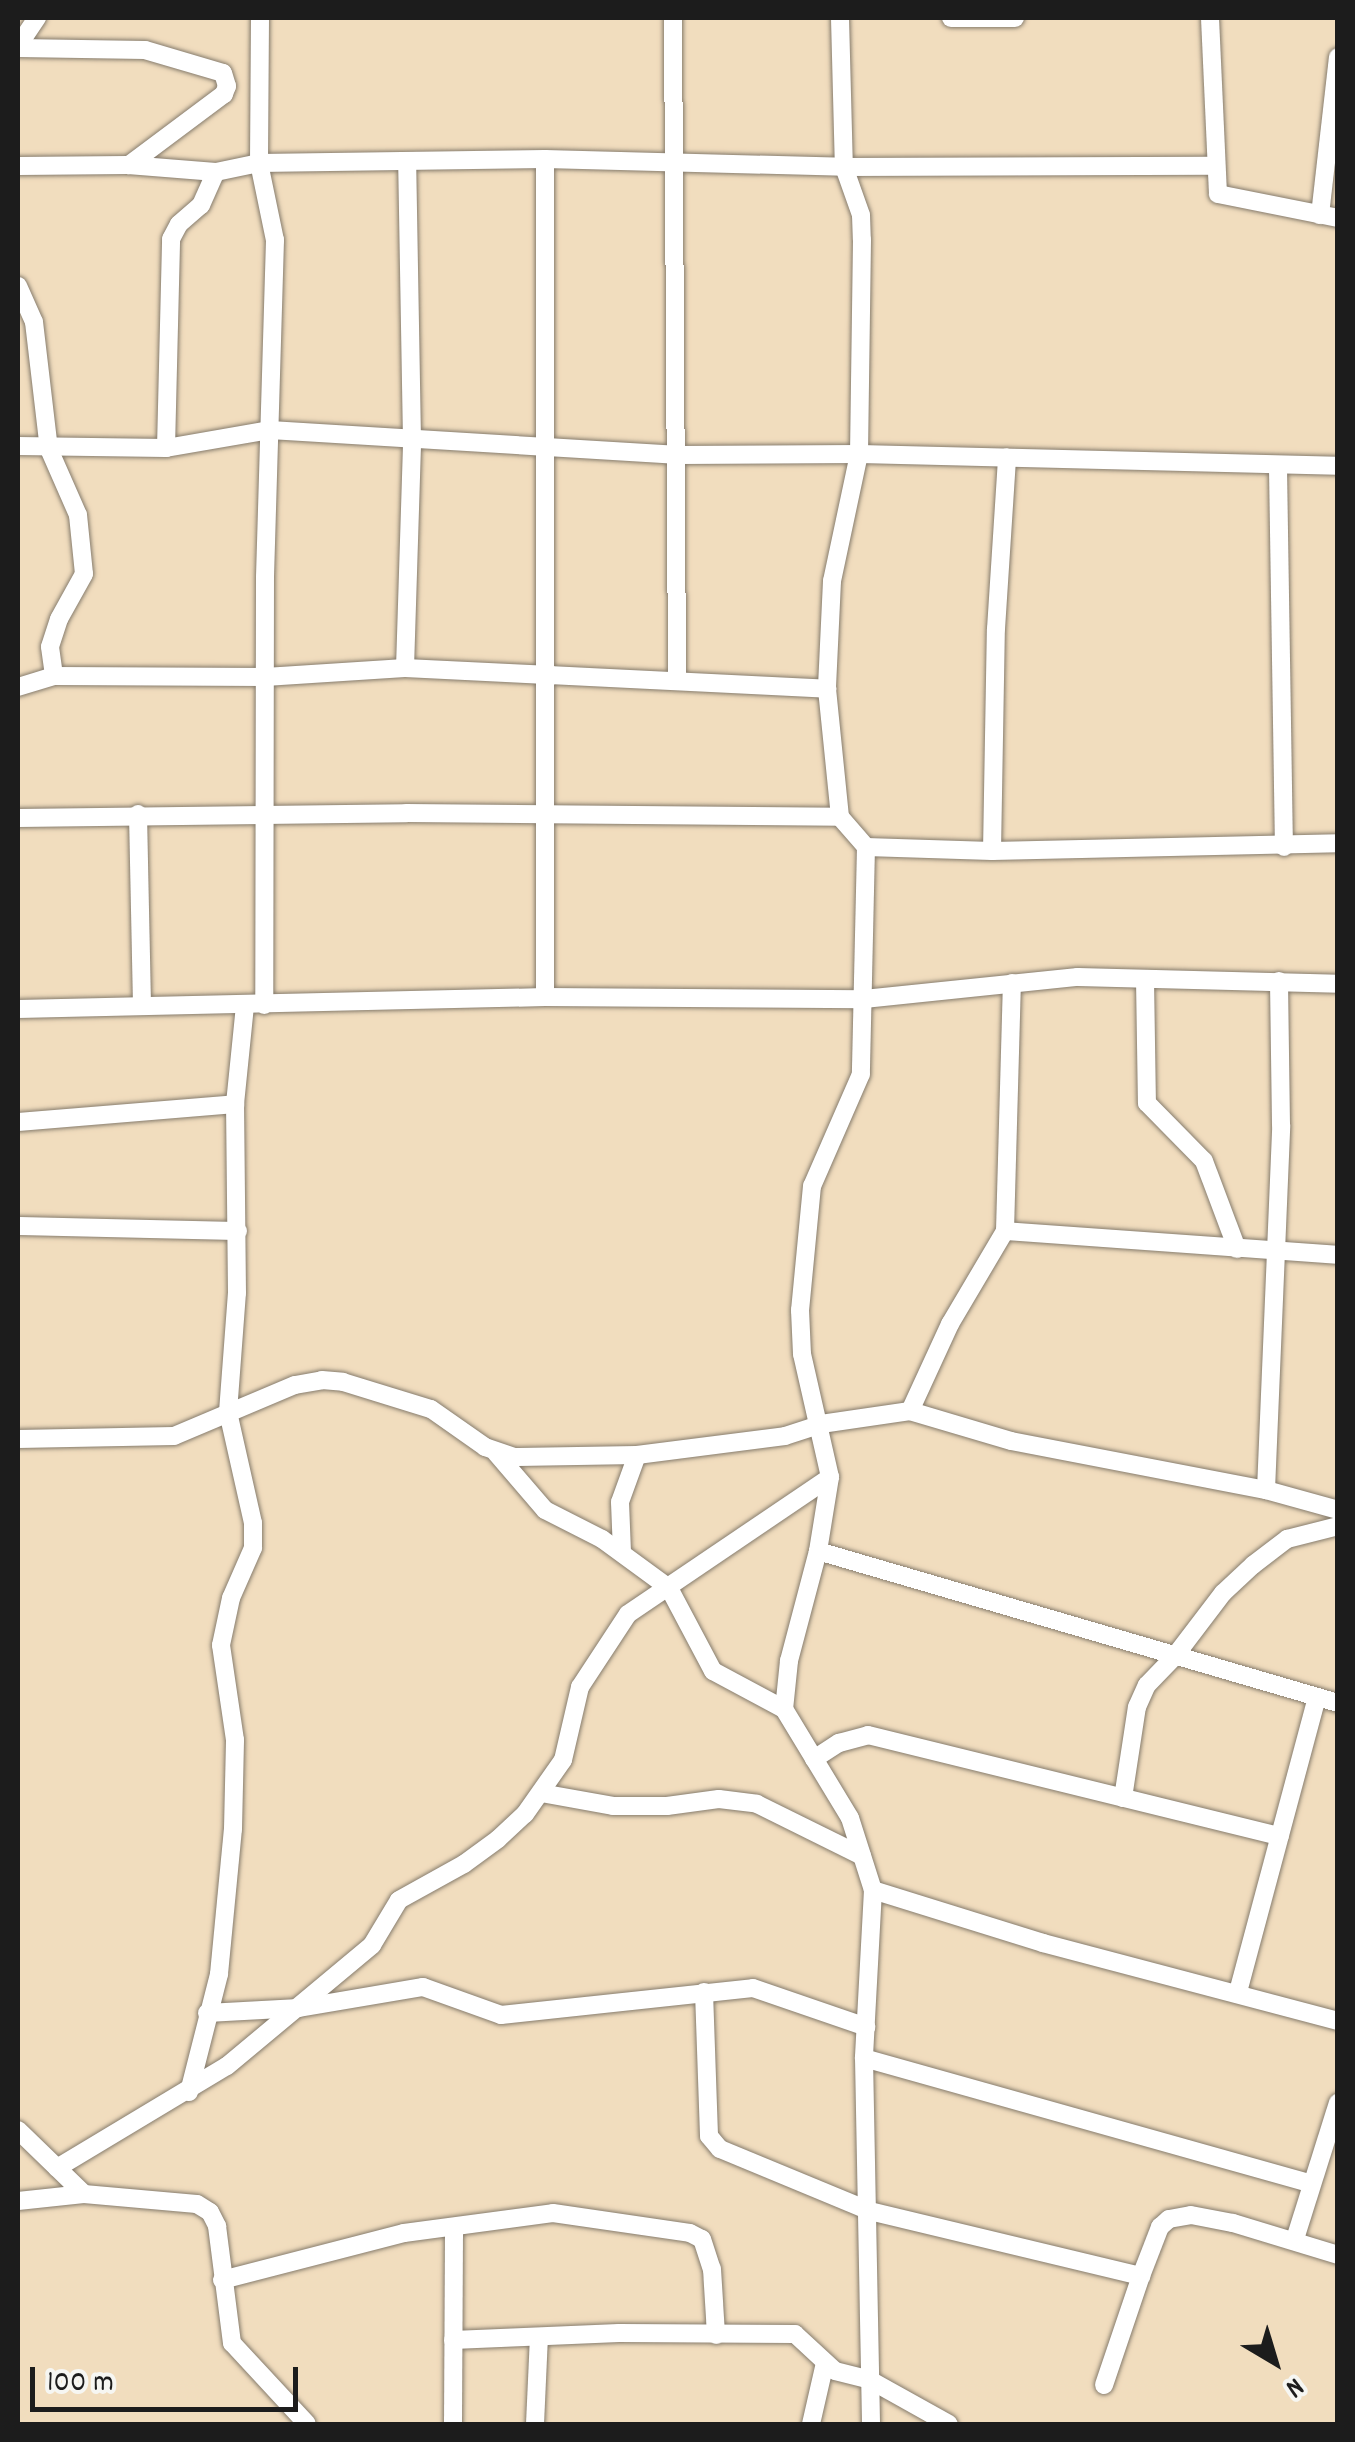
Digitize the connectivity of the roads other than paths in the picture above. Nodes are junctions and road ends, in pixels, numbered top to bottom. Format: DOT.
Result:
graph roads {
  1 [pos="38,18"];
  2 [pos="260,18"];
  3 [pos="673,18"];
  4 [pos="840,18"];
  5 [pos="951,18"];
  6 [pos="1004,18"];
  7 [pos="1016,18"];
  8 [pos="1198,18"];
  9 [pos="1210,18"];
  10 [pos="18,47"];
  11 [pos="1338,56"];
  12 [pos="545,158"];
  13 [pos="407,161"];
  14 [pos="259,162"];
  15 [pos="672,164"];
  16 [pos="128,165"];
  17 [pos="18,166"];
  18 [pos="1216,166"];
  19 [pos="844,167"];
  20 [pos="216,172"];
  21 [pos="1329,217"];
  22 [pos="18,286"];
  23 [pos="26,322"];
  24 [pos="270,430"];
  25 [pos="412,440"];
  26 [pos="18,446"];
  27 [pos="166,448"];
  28 [pos="50,449"];
  29 [pos="546,450"];
  30 [pos="679,454"];
  31 [pos="858,454"];
  32 [pos="1007,456"];
  33 [pos="1338,466"];
  34 [pos="1278,468"];
  35 [pos="405,668"];
  36 [pos="54,676"];
  37 [pos="264,676"];
  38 [pos="544,678"];
  39 [pos="677,680"];
  40 [pos="18,687"];
  41 [pos="826,690"];
  42 [pos="138,814"];
  43 [pos="268,814"];
  44 [pos="542,816"];
  45 [pos="840,817"];
  46 [pos="18,818"];
  47 [pos="1338,843"];
  48 [pos="866,847"];
  49 [pos="1284,847"];
  50 [pos="992,850"];
  51 [pos="1145,979"];
  52 [pos="1279,981"];
  53 [pos="1012,983"];
  54 [pos="1338,984"];
  55 [pos="545,998"];
  56 [pos="864,999"];
  57 [pos="142,1003"];
  58 [pos="255,1006"];
  59 [pos="18,1009"];
  60 [pos="235,1104"];
  61 [pos="18,1122"];
  62 [pos="18,1226"];
  63 [pos="238,1231"];
  64 [pos="1005,1231"];
  65 [pos="1238,1249"];
  66 [pos="1277,1252"];
  67 [pos="1338,1254"];
  68 [pos="910,1411"];
  69 [pos="228,1412"];
  70 [pos="820,1424"];
  71 [pos="18,1438"];
  72 [pos="496,1452"];
  73 [pos="637,1456"];
  74 [pos="830,1477"];
  75 [pos="1266,1490"];
  76 [pos="1338,1510"];
  77 [pos="1338,1526"];
  78 [pos="818,1551"];
  79 [pos="622,1552"];
  80 [pos="669,1588"];
  81 [pos="1175,1656"];
  82 [pos="1318,1698"];
  83 [pos="1338,1702"];
  84 [pos="784,1709"];
  85 [pos="814,1758"];
  86 [pos="541,1794"];
  87 [pos="1123,1798"];
  88 [pos="1280,1836"];
  89 [pos="862,1856"];
  90 [pos="873,1890"];
  91 [pos="704,1992"];
  92 [pos="1238,1992"];
  93 [pos="299,2008"];
  94 [pos="207,2014"];
  95 [pos="1338,2021"];
  96 [pos="866,2027"];
  97 [pos="864,2058"];
  98 [pos="189,2092"];
  99 [pos="1338,2103"];
  100 [pos="18,2130"];
  101 [pos="57,2168"];
  102 [pos="1309,2183"];
  103 [pos="84,2194"];
  104 [pos="18,2201"];
  105 [pos="870,2211"];
  106 [pos="454,2229"];
  107 [pos="1294,2239"];
  108 [pos="1338,2255"];
  109 [pos="1141,2276"];
  110 [pos="222,2280"];
  111 [pos="716,2335"];
  112 [pos="540,2337"];
  113 [pos="454,2340"];
  114 [pos="825,2363"];
  115 [pos="870,2380"];
  116 [pos="1104,2385"];
  117 [pos="307,2424"];
  118 [pos="453,2424"];
  119 [pos="535,2424"];
  120 [pos="811,2424"];
  121 [pos="870,2424"];
  122 [pos="949,2424"];
  1 -- 10 [label="street"];
  2 -- 14 [label="street"];
  3 -- 15 [label="street"];
  4 -- 19 [label="street"];
  5 -- 6 [label="street"];
  6 -- 7 [label="street"];
  8 -- 9 [label="street"];
  9 -- 18 [label="street"];
  10 -- 16 [label="street"];
  11 -- 21 [label="street"];
  12 -- 13 [label="street"];
  12 -- 15 [label="street"];
  12 -- 29 [label="street"];
  13 -- 14 [label="street"];
  13 -- 25 [label="street"];
  14 -- 20 [label="street"];
  14 -- 24 [label="street"];
  15 -- 19 [label="street"];
  15 -- 30 [label="street"];
  16 -- 17 [label="street"];
  16 -- 20 [label="street"];
  18 -- 19 [label="street"];
  18 -- 21 [label="street"];
  19 -- 31 [label="street"];
  20 -- 27 [label="street"];
  22 -- 23 [label="street"];
  23 -- 28 [label="street"];
  24 -- 25 [label="street"];
  24 -- 27 [label="street"];
  24 -- 37 [label="street"];
  25 -- 29 [label="street"];
  25 -- 35 [label="street"];
  26 -- 28 [label="street"];
  27 -- 28 [label="street"];
  28 -- 36 [label="street"];
  29 -- 30 [label="street"];
  29 -- 38 [label="street"];
  30 -- 31 [label="street"];
  30 -- 39 [label="street"];
  31 -- 32 [label="street"];
  31 -- 41 [label="street"];
  32 -- 34 [label="street"];
  32 -- 50 [label="street"];
  33 -- 34 [label="street"];
  34 -- 49 [label="street"];
  35 -- 37 [label="street"];
  35 -- 38 [label="street"];
  36 -- 37 [label="street"];
  36 -- 40 [label="street"];
  37 -- 43 [label="street"];
  38 -- 39 [label="street"];
  38 -- 44 [label="street"];
  39 -- 41 [label="street"];
  41 -- 45 [label="street"];
  42 -- 43 [label="street"];
  42 -- 46 [label="street"];
  42 -- 57 [label="street"];
  43 -- 44 [label="street"];
  43 -- 58 [label="street"];
  44 -- 45 [label="street"];
  44 -- 55 [label="street"];
  45 -- 48 [label="street"];
  47 -- 49 [label="street"];
  48 -- 50 [label="street"];
  48 -- 56 [label="street"];
  49 -- 50 [label="street"];
  51 -- 52 [label="street"];
  51 -- 53 [label="street"];
  51 -- 65 [label="street"];
  52 -- 54 [label="street"];
  52 -- 66 [label="street"];
  53 -- 56 [label="street"];
  53 -- 64 [label="street"];
  55 -- 56 [label="street"];
  55 -- 58 [label="street"];
  56 -- 70 [label="street"];
  57 -- 58 [label="street"];
  57 -- 59 [label="street"];
  58 -- 60 [label="street"];
  60 -- 61 [label="street"];
  60 -- 63 [label="street"];
  62 -- 63 [label="street"];
  63 -- 69 [label="street"];
  64 -- 65 [label="street"];
  64 -- 68 [label="street"];
  65 -- 66 [label="street"];
  66 -- 67 [label="street"];
  66 -- 75 [label="street"];
  68 -- 70 [label="street"];
  68 -- 75 [label="street"];
  69 -- 71 [label="street"];
  69 -- 72 [label="street"];
  69 -- 94 [label="street"];
  70 -- 73 [label="street"];
  70 -- 74 [label="street"];
  72 -- 73 [label="street"];
  72 -- 79 [label="street"];
  73 -- 79 [label="street"];
  74 -- 78 [label="street"];
  74 -- 80 [label="street"];
  75 -- 76 [label="street"];
  77 -- 81 [label="street"];
  78 -- 81 [label="street"];
  78 -- 84 [label="street"];
  79 -- 80 [label="street"];
  80 -- 84 [label="street"];
  80 -- 86 [label="street"];
  81 -- 82 [label="street"];
  81 -- 87 [label="street"];
  82 -- 83 [label="street"];
  82 -- 88 [label="street"];
  84 -- 85 [label="street"];
  85 -- 87 [label="street"];
  85 -- 89 [label="street"];
  86 -- 89 [label="street"];
  86 -- 93 [label="street"];
  87 -- 88 [label="street"];
  88 -- 92 [label="street"];
  89 -- 90 [label="street"];
  90 -- 92 [label="street"];
  90 -- 96 [label="street"];
  91 -- 93 [label="street"];
  91 -- 96 [label="street"];
  91 -- 105 [label="street"];
  92 -- 95 [label="street"];
  93 -- 94 [label="street"];
  93 -- 98 [label="street"];
  94 -- 98 [label="street"];
  96 -- 97 [label="street"];
  97 -- 102 [label="street"];
  97 -- 105 [label="street"];
  98 -- 101 [label="street"];
  99 -- 102 [label="street"];
  100 -- 101 [label="street"];
  101 -- 103 [label="street"];
  102 -- 107 [label="street"];
  103 -- 104 [label="street"];
  103 -- 110 [label="street"];
  105 -- 109 [label="street"];
  105 -- 115 [label="street"];
  106 -- 110 [label="street"];
  106 -- 111 [label="street"];
  106 -- 113 [label="street"];
  107 -- 108 [label="street"];
  107 -- 109 [label="street"];
  109 -- 116 [label="street"];
  110 -- 117 [label="street"];
  111 -- 112 [label="street"];
  111 -- 114 [label="street"];
  112 -- 113 [label="street"];
  112 -- 119 [label="street"];
  113 -- 118 [label="street"];
  114 -- 115 [label="street"];
  114 -- 120 [label="street"];
  115 -- 121 [label="street"];
  115 -- 122 [label="street"];
}
